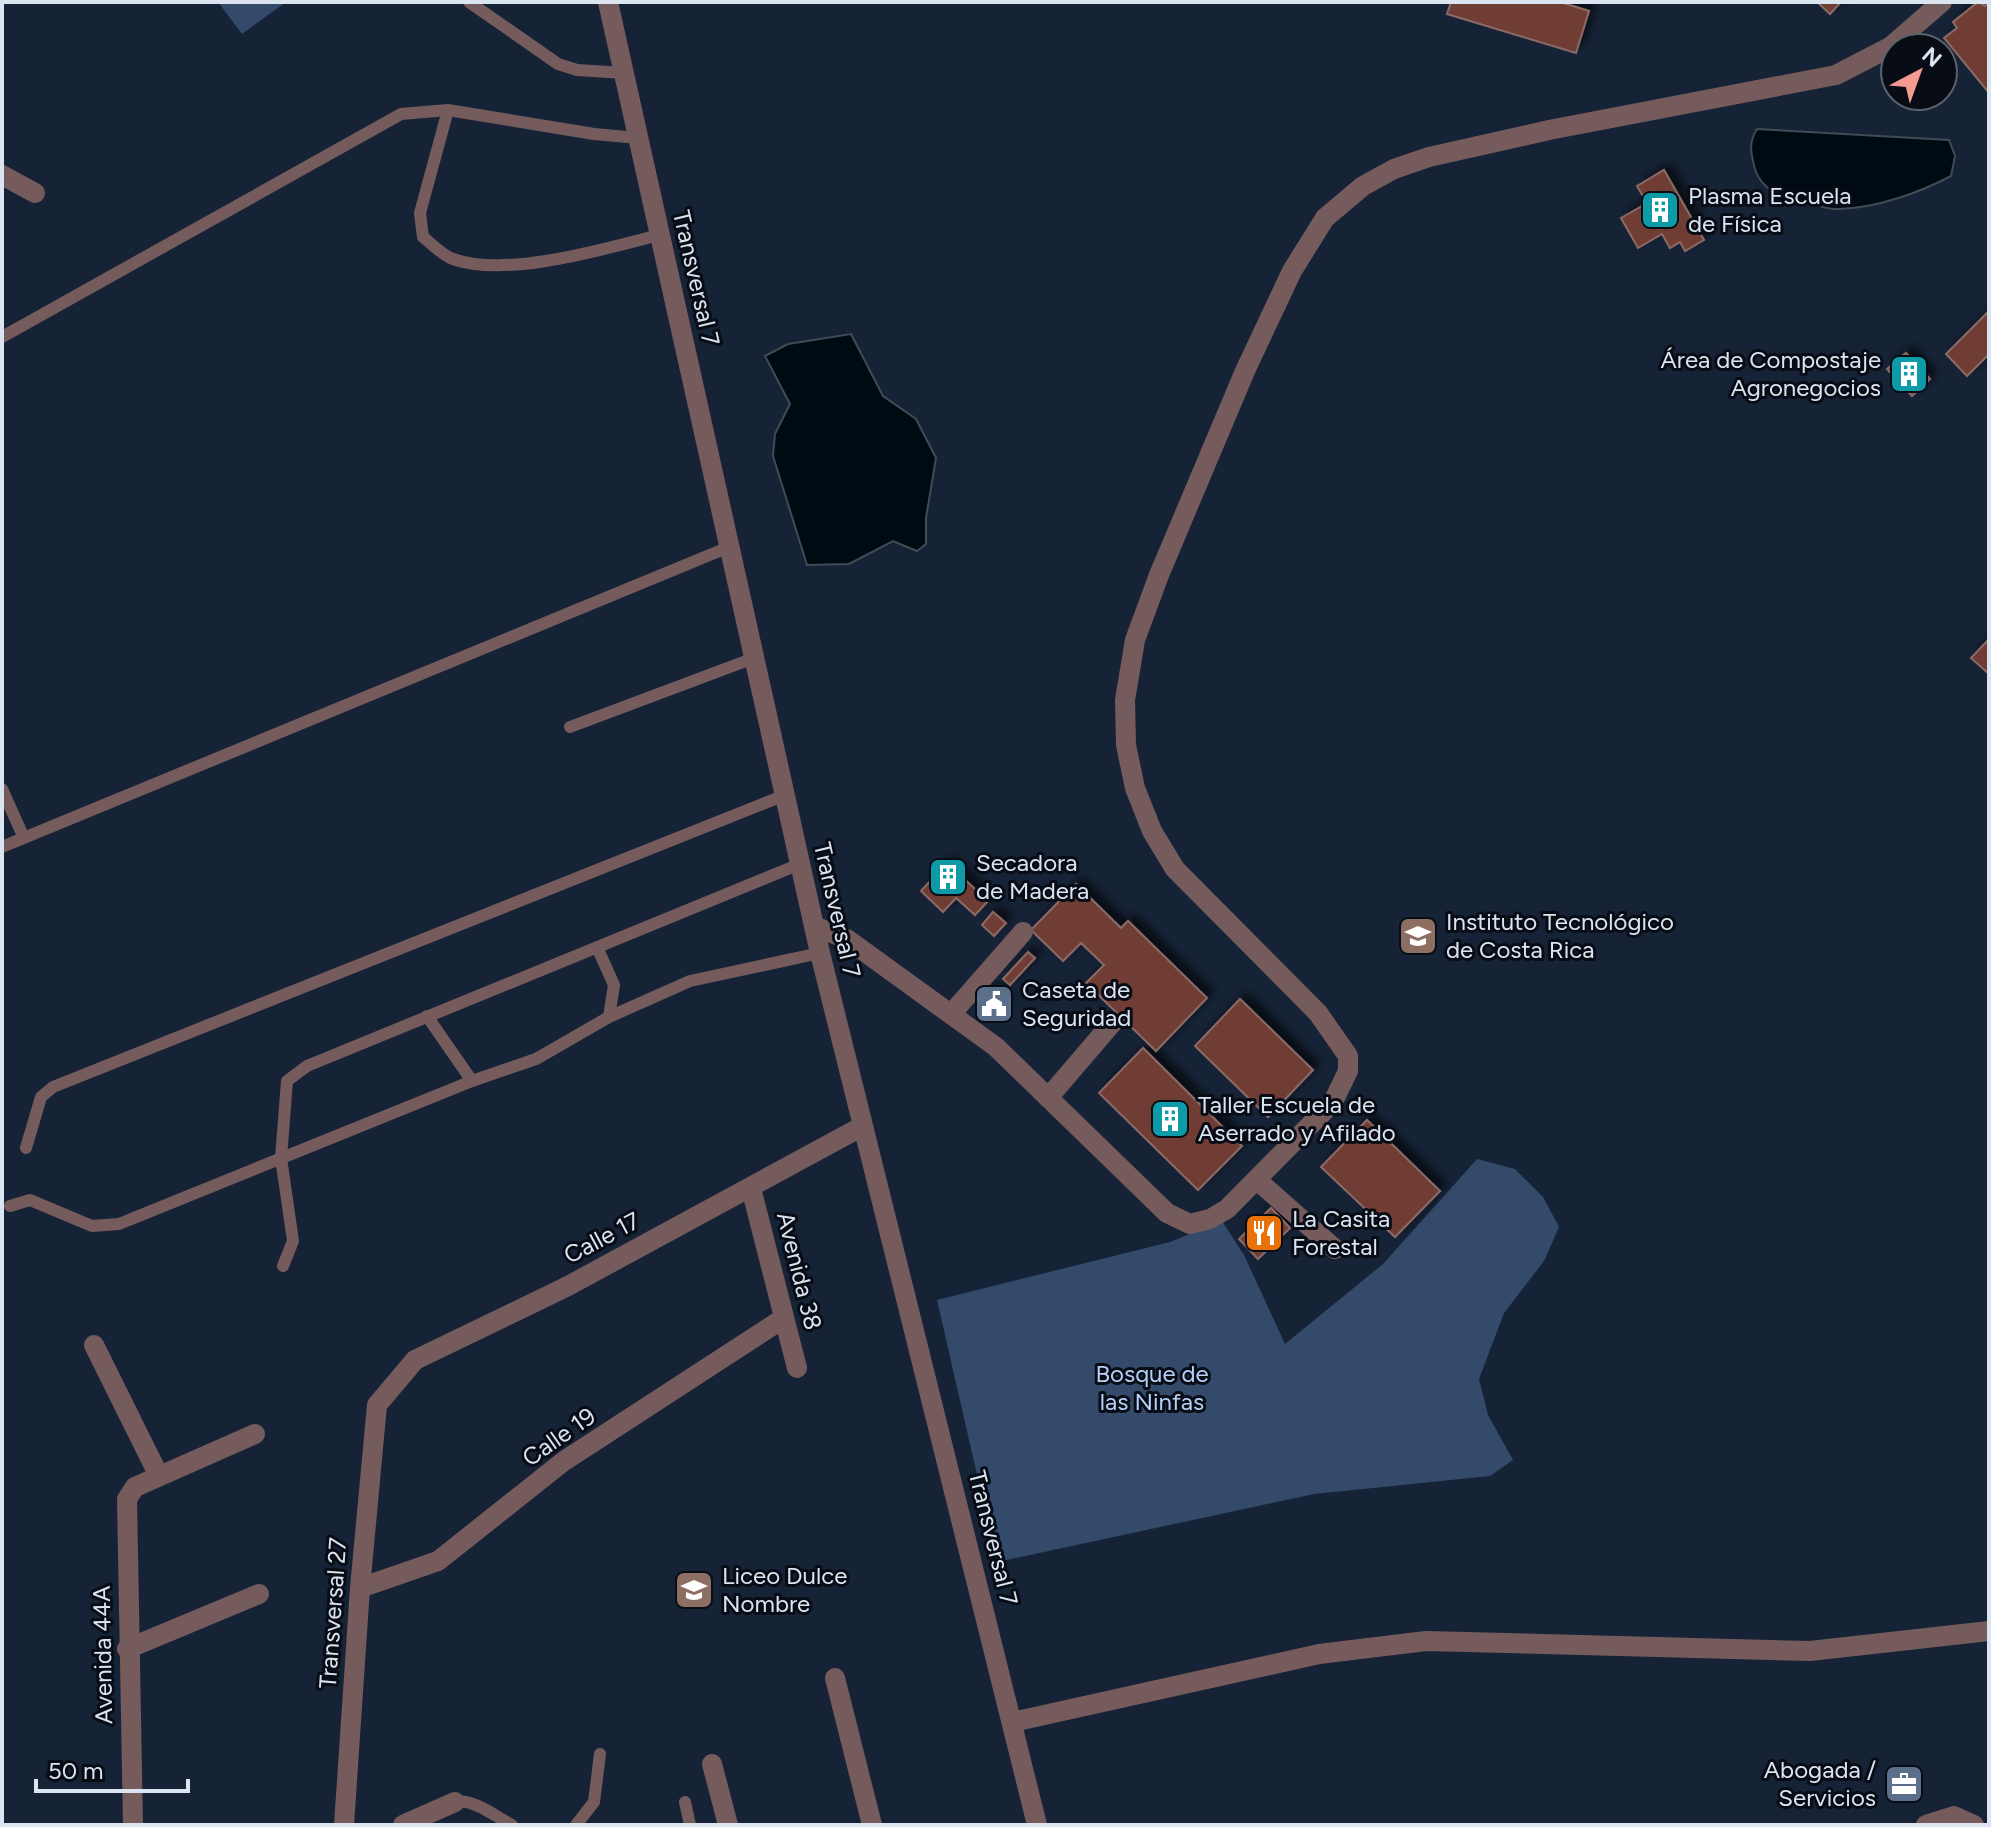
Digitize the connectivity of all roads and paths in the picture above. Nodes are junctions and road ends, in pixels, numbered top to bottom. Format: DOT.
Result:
graph roads {
  1 [pos="469,2"];
  2 [pos="608,2"];
  3 [pos="1942,2"];
  4 [pos="624,73"];
  5 [pos="448,110"];
  6 [pos="638,138"];
  7 [pos="2,175"];
  8 [pos="35,193"];
  9 [pos="659,235"];
  10 [pos="2,337"];
  11 [pos="729,547"];
  12 [pos="754,658"];
  13 [pos="570,727"];
  14 [pos="2,789"];
  15 [pos="785,795"];
  16 [pos="24,838"];
  17 [pos="2,847"];
  18 [pos="800,864"];
  19 [pos="814,926"];
  20 [pos="1023,932"];
  21 [pos="597,947"];
  22 [pos="820,953"];
  23 [pos="952,1013"];
  24 [pos="427,1016"];
  25 [pos="609,1017"];
  26 [pos="1113,1022"];
  27 [pos="472,1081"];
  28 [pos="1048,1098"];
  29 [pos="861,1127"];
  30 [pos="26,1148"];
  31 [pos="281,1158"];
  32 [pos="1257,1180"];
  33 [pos="751,1188"];
  34 [pos="10,1206"];
  35 [pos="1335,1249"];
  36 [pos="283,1266"];
  37 [pos="784,1318"];
  38 [pos="94,1345"];
  39 [pos="797,1368"];
  40 [pos="377,1405"];
  41 [pos="255,1434"];
  42 [pos="159,1476"];
  43 [pos="360,1588"];
  44 [pos="259,1594"];
  45 [pos="1989,1631"];
  46 [pos="127,1649"];
  47 [pos="835,1678"];
  48 [pos="1013,1722"];
  49 [pos="600,1754"];
  50 [pos="712,1764"];
  51 [pos="455,1802"];
  52 [pos="685,1802"];
  53 [pos="133,1825"];
  54 [pos="344,1825"];
  55 [pos="403,1825"];
  56 [pos="512,1825"];
  57 [pos="576,1825"];
  58 [pos="690,1825"];
  59 [pos="728,1825"];
  60 [pos="872,1825"];
  61 [pos="1037,1825"];
  62 [pos="1926,1825"];
  63 [pos="1974,1825"];
  1 -- 4 [label="lane"];
  2 -- 4 [label="street, Transversal 7"];
  3 -- 32 [label="street"];
  4 -- 6 [label="street, Transversal 7"];
  5 -- 6 [label="lane"];
  5 -- 9 [label="lane"];
  5 -- 10 [label="lane"];
  6 -- 9 [label="street, Transversal 7"];
  7 -- 8 [label="street"];
  9 -- 11 [label="street, Transversal 7"];
  11 -- 12 [label="street, Transversal 7"];
  11 -- 16 [label="lane"];
  12 -- 13 [label="lane"];
  12 -- 15 [label="street, Transversal 7"];
  14 -- 16 [label="lane"];
  15 -- 18 [label="street, Transversal 7"];
  15 -- 30 [label="lane"];
  16 -- 17 [label="lane"];
  18 -- 19 [label="street, Transversal 7"];
  18 -- 21 [label="lane"];
  19 -- 22 [label="street, Transversal 7"];
  19 -- 23 [label="street"];
  20 -- 23 [label="street"];
  21 -- 24 [label="lane"];
  21 -- 25 [label="lane"];
  22 -- 25 [label="lane"];
  22 -- 29 [label="street, Transversal 7"];
  23 -- 28 [label="street"];
  24 -- 27 [label="lane"];
  24 -- 31 [label="lane"];
  25 -- 27 [label="lane"];
  26 -- 28 [label="street"];
  27 -- 31 [label="lane"];
  28 -- 32 [label="street"];
  29 -- 33 [label="street, Calle 17"];
  29 -- 48 [label="street, Transversal 7"];
  31 -- 34 [label="lane"];
  31 -- 36 [label="lane"];
  32 -- 35 [label="street"];
  33 -- 37 [label="street, Avenida 38"];
  33 -- 40 [label="street, Calle 17"];
  37 -- 39 [label="street, Avenida 38"];
  37 -- 43 [label="street, Calle 19"];
  38 -- 42 [label="street"];
  40 -- 43 [label="street, Transversal 27"];
  41 -- 42 [label="street"];
  42 -- 46 [label="street, Avenida 44A"];
  43 -- 54 [label="street, Transversal 27"];
  44 -- 46 [label="street"];
  45 -- 48 [label="street"];
  46 -- 53 [label="street, Avenida 44A"];
  47 -- 60 [label="street"];
  48 -- 61 [label="street, Transversal 7"];
  49 -- 57 [label="lane"];
  50 -- 59 [label="street"];
  51 -- 55 [label="street"];
  51 -- 56 [label="lane"];
  52 -- 58 [label="lane"];
  62 -- 63 [label="street"];
}
